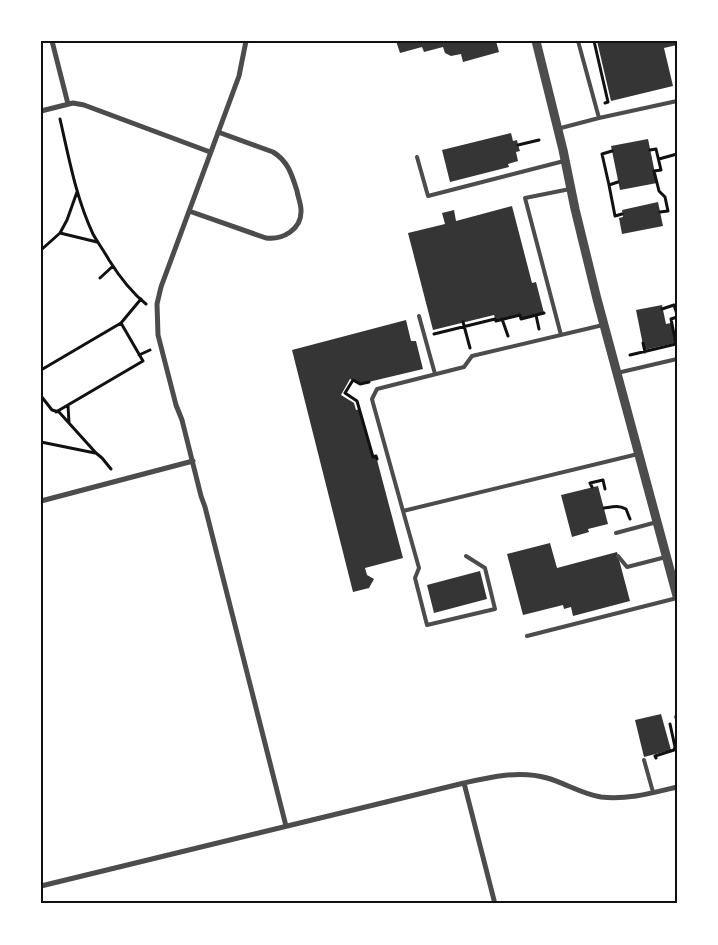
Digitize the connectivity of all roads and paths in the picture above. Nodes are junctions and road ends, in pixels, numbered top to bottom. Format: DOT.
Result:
graph roads {
  1 [pos="52,41"];
  2 [pos="246,41"];
  3 [pos="536,41"];
  4 [pos="578,41"];
  5 [pos="594,41"];
  6 [pos="677,100"];
  7 [pos="608,102"];
  8 [pos="68,104"];
  9 [pos="41,111"];
  10 [pos="599,118"];
  11 [pos="60,119"];
  12 [pos="557,128"];
  13 [pos="218,132"];
  14 [pos="539,140"];
  15 [pos="518,145"];
  16 [pos="650,150"];
  17 [pos="612,151"];
  18 [pos="210,152"];
  19 [pos="677,154"];
  20 [pos="418,157"];
  21 [pos="659,159"];
  22 [pos="565,161"];
  23 [pos="618,182"];
  24 [pos="609,185"];
  25 [pos="570,189"];
  26 [pos="78,191"];
  27 [pos="189,211"];
  28 [pos="660,212"];
  29 [pos="622,214"];
  30 [pos="60,233"];
  31 [pos="98,242"];
  32 [pos="41,250"];
  33 [pos="113,266"];
  34 [pos="100,278"];
  35 [pos="141,299"];
  36 [pos="147,304"];
  37 [pos="662,309"];
  38 [pos="544,313"];
  39 [pos="536,315"];
  40 [pos="677,315"];
  41 [pos="419,316"];
  42 [pos="502,319"];
  43 [pos="121,323"];
  44 [pos="464,324"];
  45 [pos="604,325"];
  46 [pos="539,328"];
  47 [pos="435,334"];
  48 [pos="561,335"];
  49 [pos="643,343"];
  50 [pos="677,345"];
  51 [pos="511,347"];
  52 [pos="151,350"];
  53 [pos="645,352"];
  54 [pos="139,355"];
  55 [pos="630,355"];
  56 [pos="472,356"];
  57 [pos="677,359"];
  58 [pos="41,370"];
  59 [pos="617,373"];
  60 [pos="435,374"];
  61 [pos="41,396"];
  62 [pos="68,404"];
  63 [pos="56,412"];
  64 [pos="69,423"];
  65 [pos="41,442"];
  66 [pos="96,453"];
  67 [pos="638,454"];
  68 [pos="193,461"];
  69 [pos="111,469"];
  70 [pos="592,487"];
  71 [pos="605,489"];
  72 [pos="41,501"];
  73 [pos="604,508"];
  74 [pos="403,511"];
  75 [pos="629,517"];
  76 [pos="657,522"];
  77 [pos="616,533"];
  78 [pos="466,556"];
  79 [pos="618,556"];
  80 [pos="666,557"];
  81 [pos="677,597"];
  82 [pos="527,636"];
  83 [pos="669,719"];
  84 [pos="671,729"];
  85 [pos="666,730"];
  86 [pos="677,733"];
  87 [pos="672,734"];
  88 [pos="644,760"];
  89 [pos="657,762"];
  90 [pos="464,783"];
  91 [pos="677,787"];
  92 [pos="653,792"];
  93 [pos="286,826"];
  94 [pos="41,886"];
  95 [pos="495,904"];
  1 -- 8 [label="street"];
  2 -- 13 [label="street"];
  3 -- 12 [label="street"];
  4 -- 10 [label="lane"];
  5 -- 7 [label="path"];
  6 -- 10 [label="lane"];
  8 -- 9 [label="street"];
  8 -- 18 [label="street"];
  10 -- 12 [label="lane"];
  11 -- 26 [label="path"];
  12 -- 22 [label="street"];
  13 -- 18 [label="street"];
  13 -- 27 [label="street"];
  14 -- 15 [label="path"];
  16 -- 21 [label="path"];
  17 -- 24 [label="path"];
  18 -- 27 [label="street"];
  19 -- 21 [label="path"];
  20 -- 22 [label="lane"];
  21 -- 28 [label="path"];
  22 -- 25 [label="street"];
  23 -- 24 [label="path"];
  24 -- 29 [label="path"];
  25 -- 45 [label="street"];
  25 -- 48 [label="lane"];
  26 -- 30 [label="path"];
  26 -- 31 [label="path"];
  27 -- 68 [label="street"];
  30 -- 31 [label="path"];
  30 -- 32 [label="path"];
  31 -- 33 [label="path"];
  33 -- 34 [label="path"];
  33 -- 35 [label="path"];
  35 -- 36 [label="path"];
  35 -- 43 [label="path"];
  37 -- 40 [label="path"];
  38 -- 39 [label="path"];
  39 -- 42 [label="path"];
  39 -- 46 [label="path"];
  40 -- 50 [label="path"];
  41 -- 60 [label="lane"];
  42 -- 44 [label="path"];
  42 -- 51 [label="path"];
  43 -- 54 [label="path"];
  43 -- 58 [label="path"];
  44 -- 47 [label="path"];
  44 -- 56 [label="path"];
  45 -- 48 [label="lane"];
  45 -- 59 [label="street"];
  48 -- 51 [label="lane"];
  49 -- 53 [label="path"];
  50 -- 53 [label="path"];
  51 -- 56 [label="lane"];
  52 -- 54 [label="path"];
  53 -- 55 [label="path"];
  54 -- 62 [label="path"];
  56 -- 60 [label="lane"];
  57 -- 59 [label="lane"];
  59 -- 67 [label="street"];
  60 -- 74 [label="lane"];
  61 -- 63 [label="path"];
  62 -- 63 [label="path"];
  62 -- 64 [label="path"];
  63 -- 64 [label="path"];
  64 -- 66 [label="path"];
  65 -- 66 [label="path"];
  66 -- 69 [label="path"];
  67 -- 74 [label="lane"];
  67 -- 76 [label="street"];
  68 -- 72 [label="street"];
  68 -- 93 [label="street"];
  70 -- 71 [label="path"];
  73 -- 75 [label="path"];
  74 -- 78 [label="lane"];
  76 -- 77 [label="lane"];
  76 -- 80 [label="street"];
  79 -- 80 [label="lane"];
  80 -- 81 [label="street"];
  81 -- 82 [label="lane"];
  83 -- 84 [label="path"];
  84 -- 85 [label="path"];
  84 -- 87 [label="path"];
  86 -- 87 [label="path"];
  87 -- 89 [label="path"];
  88 -- 92 [label="lane"];
  90 -- 92 [label="street"];
  90 -- 93 [label="street"];
  90 -- 95 [label="street"];
  91 -- 92 [label="street"];
  93 -- 94 [label="street"];
}
